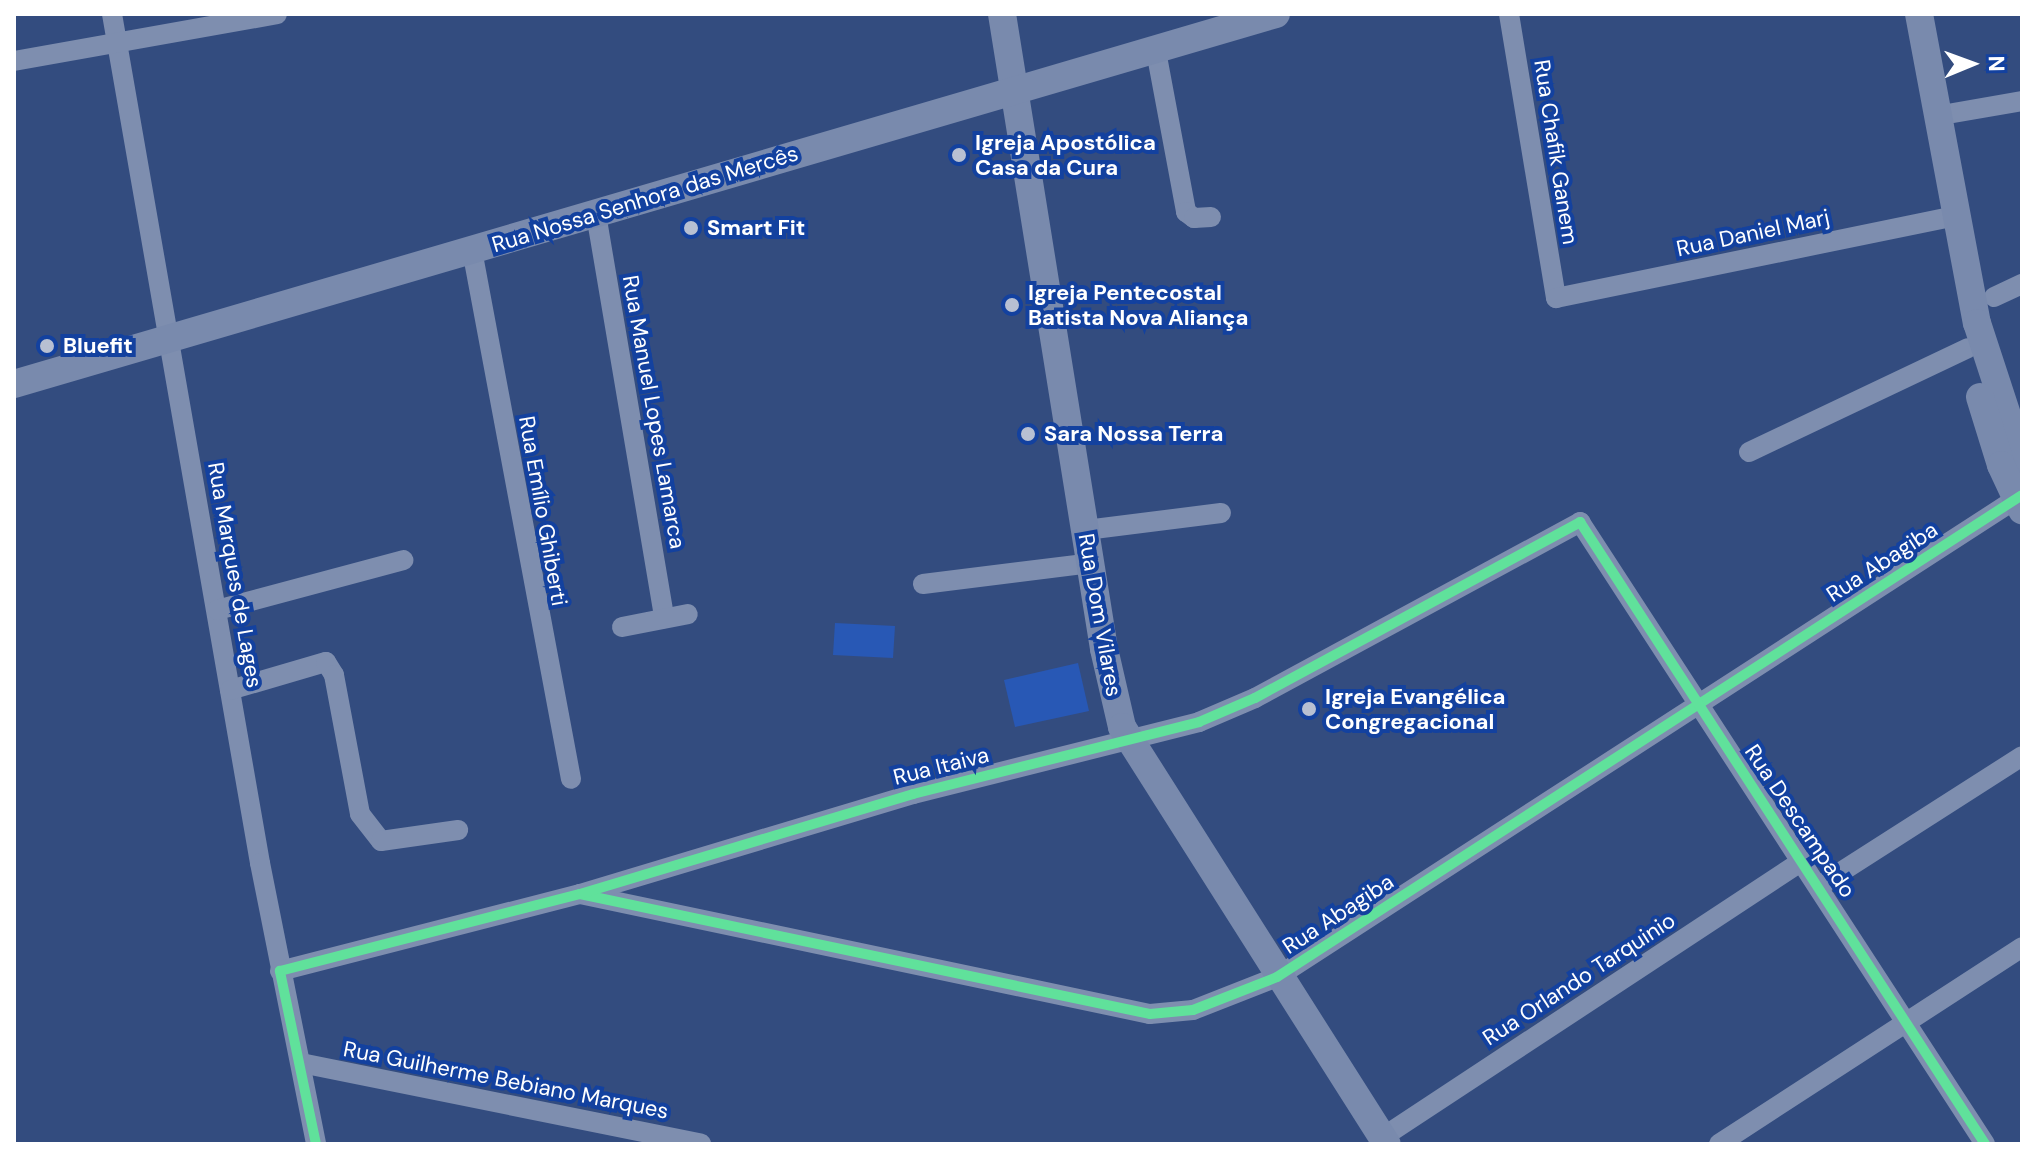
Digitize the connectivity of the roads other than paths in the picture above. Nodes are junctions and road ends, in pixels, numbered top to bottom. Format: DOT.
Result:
graph roads {
  1 [pos="112,14"];
  2 [pos="277,14"];
  3 [pos="1002,14"];
  4 [pos="1276,14"];
  5 [pos="1509,14"];
  6 [pos="1919,14"];
  7 [pos="116,42"];
  8 [pos="1156,51"];
  9 [pos="14,61"];
  10 [pos="1014,92"];
  11 [pos="2022,101"];
  12 [pos="1938,124"];
  13 [pos="596,214"];
  14 [pos="1211,217"];
  15 [pos="1952,217"];
  16 [pos="472,250"];
  17 [pos="2022,284"];
  18 [pos="1994,297"];
  19 [pos="1556,298"];
  20 [pos="169,338"];
  21 [pos="1968,348"];
  22 [pos="14,384"];
  23 [pos="1749,452"];
  24 [pos="2022,461"];
  25 [pos="2020,502"];
  26 [pos="1221,513"];
  27 [pos="1580,522"];
  28 [pos="1086,530"];
  29 [pos="403,560"];
  30 [pos="1091,563"];
  31 [pos="923,584"];
  32 [pos="217,610"];
  33 [pos="688,614"];
  34 [pos="664,618"];
  35 [pos="622,627"];
  36 [pos="230,690"];
  37 [pos="1700,705"];
  38 [pos="1127,742"];
  39 [pos="2022,756"];
  40 [pos="571,779"];
  41 [pos="458,830"];
  42 [pos="1802,861"];
  43 [pos="1819,886"];
  44 [pos="580,894"];
  45 [pos="2022,947"];
  46 [pos="280,971"];
  47 [pos="1277,977"];
  48 [pos="1904,1020"];
  49 [pos="301,1063"];
  50 [pos="1385,1140"];
  51 [pos="316,1144"];
  52 [pos="701,1144"];
  53 [pos="1719,1144"];
  54 [pos="1985,1144"];
  1 -- 7 [label="street, Rua Marques de Lages"];
  2 -- 7 [label="street"];
  3 -- 10 [label="main road, Rua Dom Vilares"];
  4 -- 8 [label="main road, Rua Nossa Senhora das Mercês"];
  5 -- 19 [label="street, Rua Chafik Ganem"];
  6 -- 12 [label="main road"];
  7 -- 9 [label="street"];
  7 -- 20 [label="street, Rua Marques de Lages"];
  8 -- 10 [label="main road, Rua Nossa Senhora das Mercês"];
  8 -- 14 [label="street"];
  10 -- 13 [label="main road, Rua Nossa Senhora das Mercês"];
  10 -- 28 [label="main road, Rua Dom Vilares"];
  11 -- 12 [label="street"];
  12 -- 15 [label="main road"];
  13 -- 16 [label="main road, Rua Nossa Senhora das Mercês"];
  13 -- 34 [label="street, Rua Manuel Lopes Lamarca"];
  15 -- 19 [label="street, Rua Daniel Marj"];
  15 -- 21 [label="main road"];
  15 -- 24 [label="main road"];
  16 -- 20 [label="main road, Rua Nossa Senhora das Mercês"];
  16 -- 40 [label="street, Rua Emílio Ghiberti"];
  17 -- 18 [label="street"];
  20 -- 22 [label="main road, Rua Nossa Senhora das Mercês"];
  20 -- 32 [label="street, Rua Marques de Lages"];
  21 -- 23 [label="street"];
  21 -- 25 [label="main road"];
  25 -- 37 [label="street, Rua Abagiba"];
  26 -- 28 [label="street"];
  27 -- 37 [label="street, Rua Descampado"];
  27 -- 38 [label="street, Rua Itaiva"];
  28 -- 30 [label="main road, Rua Dom Vilares"];
  29 -- 32 [label="street"];
  30 -- 31 [label="street"];
  30 -- 38 [label="main road, Rua Dom Vilares"];
  32 -- 36 [label="street, Rua Marques de Lages"];
  33 -- 34 [label="street"];
  34 -- 35 [label="street"];
  36 -- 41 [label="street"];
  36 -- 46 [label="street, Rua Marques de Lages"];
  37 -- 42 [label="street, Rua Descampado"];
  37 -- 47 [label="street, Rua Abagiba"];
  38 -- 44 [label="street, Rua Itaiva"];
  38 -- 47 [label="main road, Rua Dom Vilares"];
  39 -- 43 [label="street"];
  42 -- 43 [label="street, Rua Descampado"];
  42 -- 50 [label="street, Rua Orlando Tarquinio"];
  43 -- 48 [label="street, Rua Descampado"];
  44 -- 46 [label="street, Rua Itaiva"];
  44 -- 47 [label="street, Rua Abagiba"];
  45 -- 48 [label="street"];
  46 -- 49 [label="street, Rua Marques de Lages"];
  47 -- 50 [label="main road, Rua Dom Vilares"];
  48 -- 53 [label="street"];
  48 -- 54 [label="street, Rua Descampado"];
  49 -- 51 [label="street, Rua Marques de Lages"];
  49 -- 52 [label="street, Rua Guilherme Bebiano Marques"];
}
